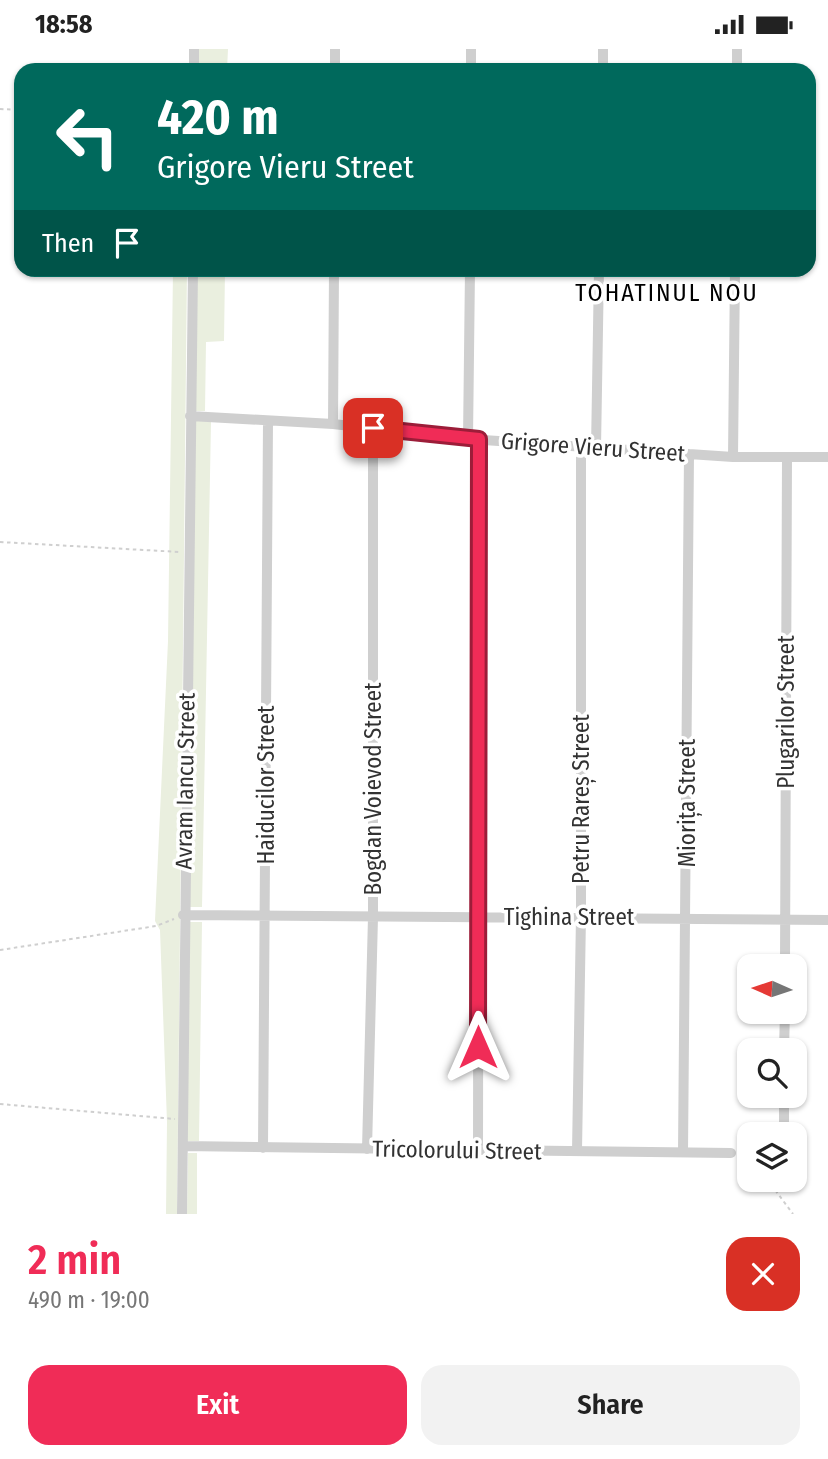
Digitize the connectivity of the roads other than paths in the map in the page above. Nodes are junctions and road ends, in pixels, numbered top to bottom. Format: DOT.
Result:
graph roads {
  1 [pos="193,277"];
  2 [pos="334,277"];
  3 [pos="470,277"];
  4 [pos="599,277"];
  5 [pos="735,277"];
  6 [pos="190,416"];
  7 [pos="268,422"];
  8 [pos="333,424"];
  9 [pos="373,428"];
  10 [pos="474,439"];
  11 [pos="581,446"];
  12 [pos="596,448"];
  13 [pos="690,454"];
  14 [pos="733,457"];
  15 [pos="828,457"];
  16 [pos="787,458"];
  17 [pos="183,915"];
  18 [pos="265,915"];
  19 [pos="581,916"];
  20 [pos="373,917"];
  21 [pos="477,917"];
  22 [pos="687,919"];
  23 [pos="785,920"];
  24 [pos="828,920"];
  25 [pos="785,954"];
  26 [pos="183,1146"];
  27 [pos="263,1148"];
  28 [pos="367,1149"];
  29 [pos="478,1150"];
  30 [pos="577,1151"];
  31 [pos="682,1152"];
  32 [pos="731,1153"];
  33 [pos="182,1214"];
  1 -- 6 [label="street, Avram Iancu Street"];
  2 -- 8 [label="street"];
  3 -- 10 [label="street"];
  4 -- 12 [label="street"];
  5 -- 14 [label="street"];
  6 -- 7 [label="street, Grigore Vieru Street"];
  6 -- 17 [label="street, Avram Iancu Street"];
  7 -- 8 [label="street, Grigore Vieru Street"];
  7 -- 18 [label="street, Haiducilor Street"];
  8 -- 9 [label="street, Grigore Vieru Street"];
  9 -- 10 [label="street, Grigore Vieru Street"];
  9 -- 20 [label="street, Bogdan Voievod Street"];
  10 -- 11 [label="street, Grigore Vieru Street"];
  10 -- 21 [label="street"];
  11 -- 12 [label="street, Grigore Vieru Street"];
  11 -- 19 [label="street, Petru Rareș Street"];
  12 -- 13 [label="street, Grigore Vieru Street"];
  13 -- 14 [label="street, Grigore Vieru Street"];
  13 -- 22 [label="street, Miorița Street"];
  14 -- 16 [label="street, Grigore Vieru Street"];
  15 -- 16 [label="street, Grigore Vieru Street"];
  16 -- 23 [label="street, Plugarilor Street"];
  17 -- 18 [label="street, Tighina Street"];
  17 -- 26 [label="street, Avram Iancu Street"];
  18 -- 20 [label="street, Tighina Street"];
  18 -- 27 [label="street, Haiducilor Street"];
  19 -- 21 [label="street, Tighina Street"];
  19 -- 22 [label="street, Tighina Street"];
  19 -- 30 [label="street, Petru Rareș Street"];
  20 -- 21 [label="street, Tighina Street"];
  20 -- 28 [label="street, Bogdan Voievod Street"];
  21 -- 29 [label="street"];
  22 -- 23 [label="street, Tighina Street"];
  22 -- 31 [label="street, Miorița Street"];
  23 -- 24 [label="street, Tighina Street"];
  23 -- 25 [label="street, Plugarilor Street"];
  26 -- 27 [label="street, Tricolorului Street"];
  26 -- 33 [label="street, Avram Iancu Street"];
  27 -- 28 [label="street, Tricolorului Street"];
  28 -- 29 [label="street, Tricolorului Street"];
  29 -- 30 [label="street, Tricolorului Street"];
  30 -- 31 [label="street, Tricolorului Street"];
  31 -- 32 [label="street, Tricolorului Street"];
}
